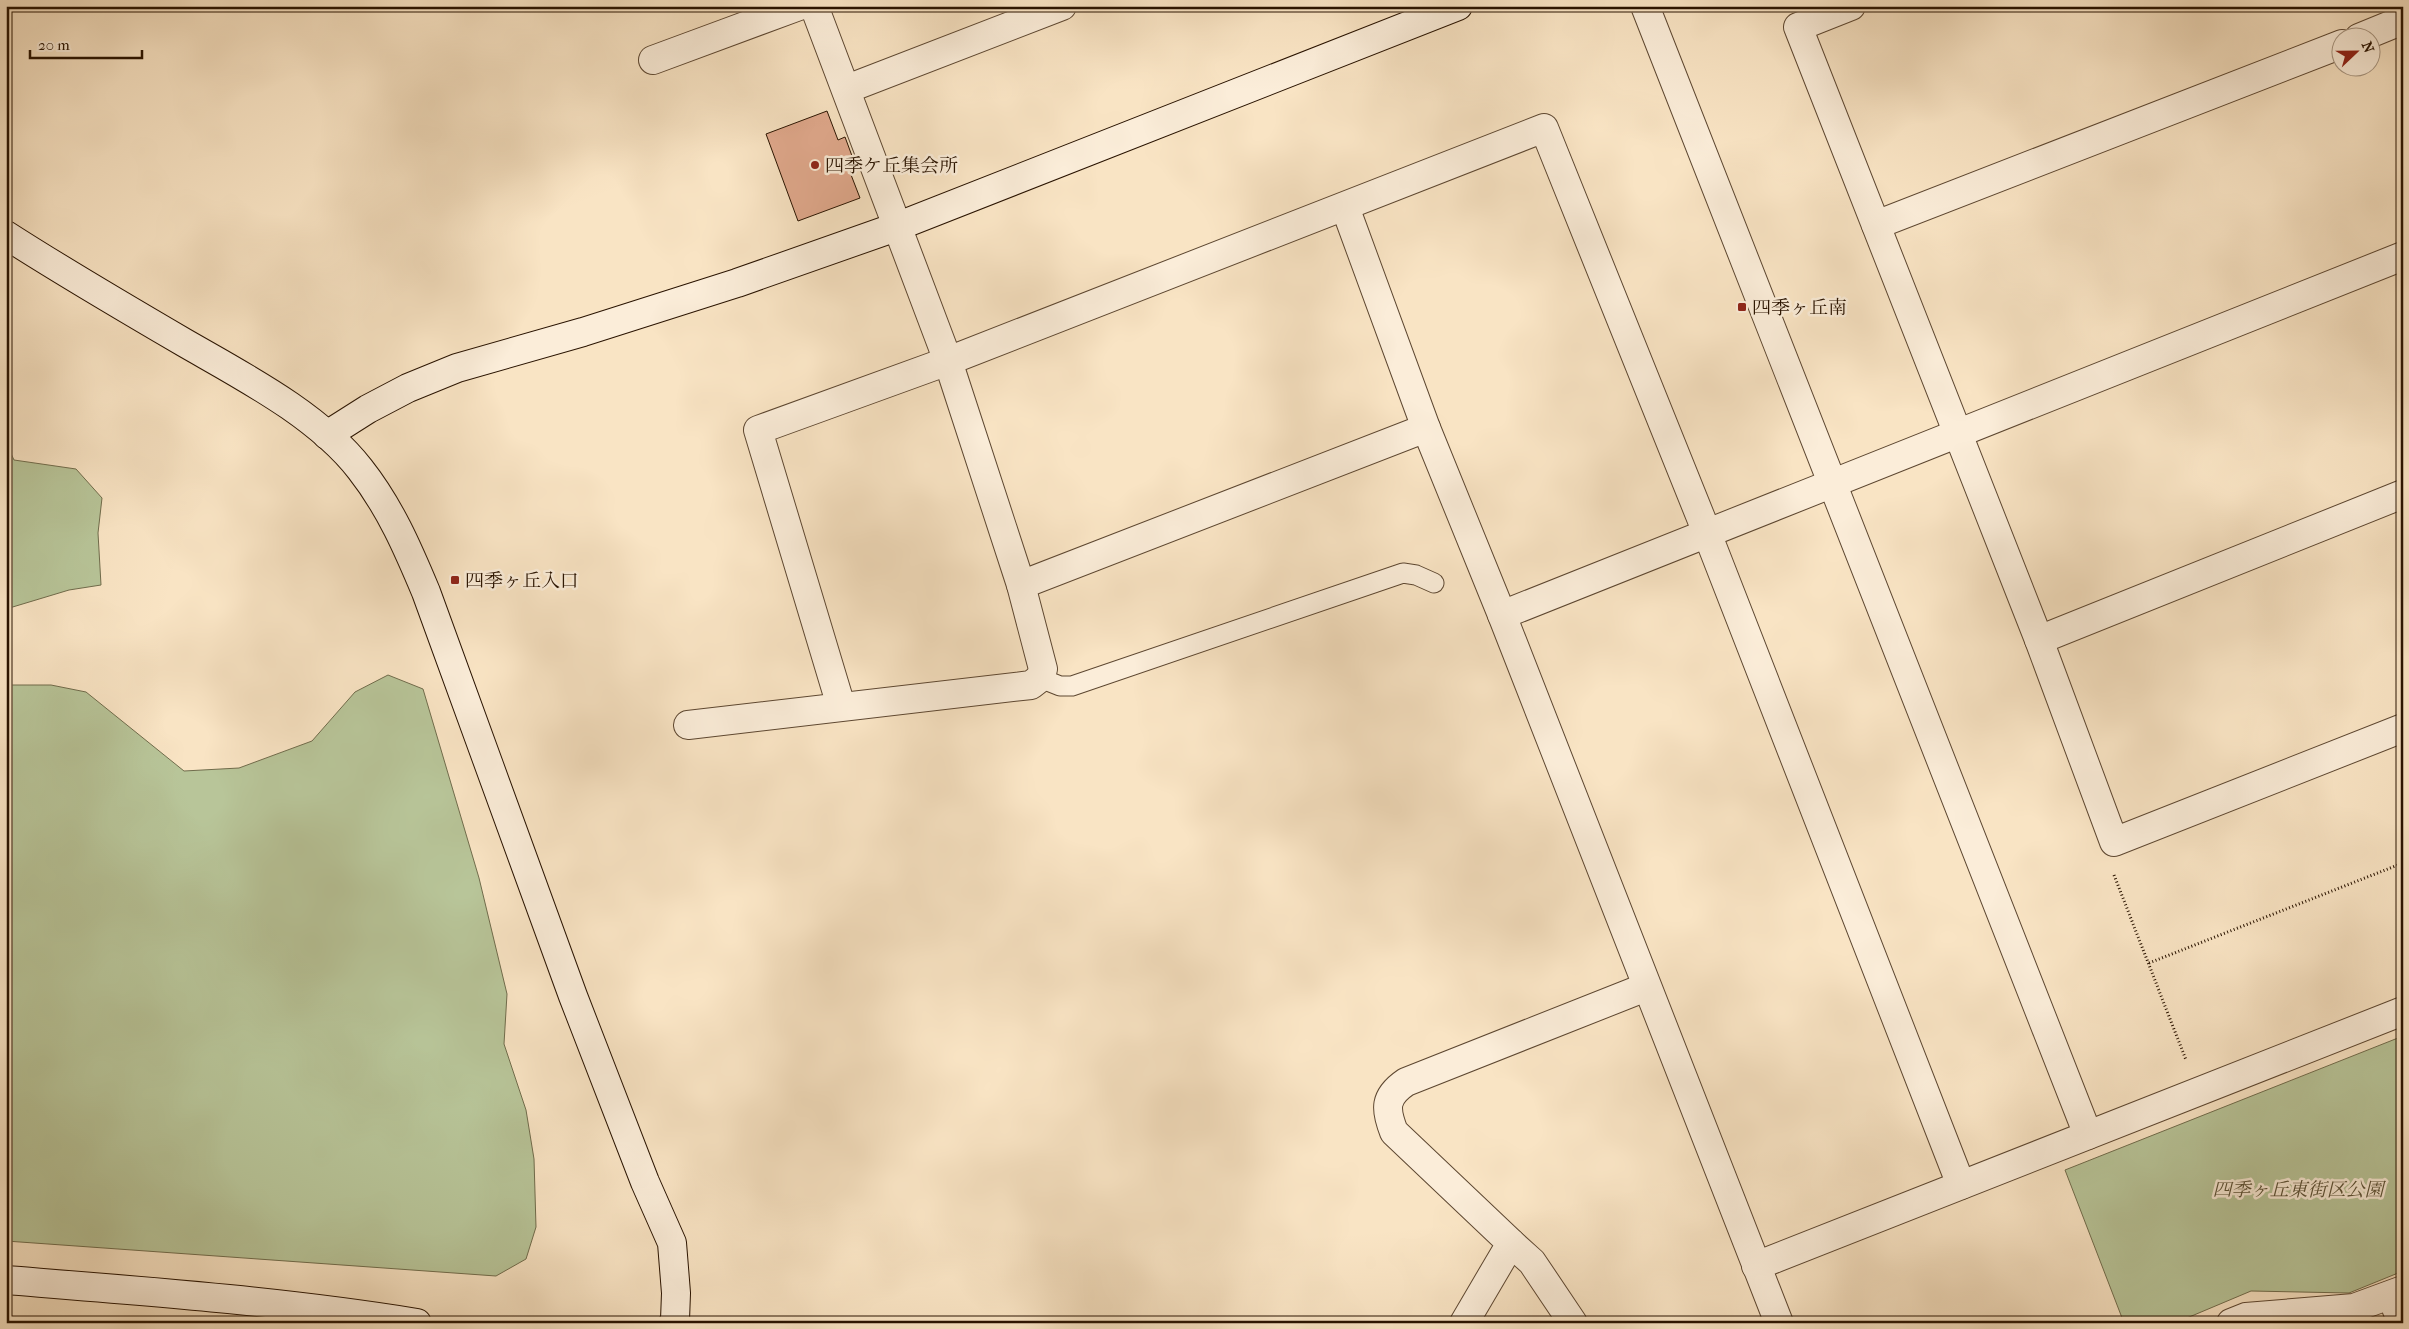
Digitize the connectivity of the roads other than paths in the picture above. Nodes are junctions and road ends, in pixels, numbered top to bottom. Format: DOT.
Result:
graph roads {
  1 [pos="799,6"];
  2 [pos="814,6"];
  3 [pos="1062,6"];
  4 [pos="1458,6"];
  5 [pos="1645,6"];
  6 [pos="1851,6"];
  7 [pos="2403,20"];
  8 [pos="2382,28"];
  9 [pos="2332,48"];
  10 [pos="653,60"];
  11 [pos="847,89"];
  12 [pos="1345,207"];
  13 [pos="1876,225"];
  14 [pos="896,227"];
  15 [pos="6,236"];
  16 [pos="2403,256"];
  17 [pos="948,361"];
  18 [pos="1426,428"];
  19 [pos="1957,433"];
  20 [pos="327,435"];
  21 [pos="1833,483"];
  22 [pos="2403,494"];
  23 [pos="1707,533"];
  24 [pos="1434,583"];
  25 [pos="1021,585"];
  26 [pos="1502,615"];
  27 [pos="2039,640"];
  28 [pos="1040,678"];
  29 [pos="841,706"];
  30 [pos="688,725"];
  31 [pos="2403,728"];
  32 [pos="1646,987"];
  33 [pos="2403,1011"];
  34 [pos="2088,1135"];
  35 [pos="1961,1185"];
  36 [pos="1511,1243"];
  37 [pos="1756,1266"];
  38 [pos="6,1280"];
  39 [pos="2397,1292"];
  40 [pos="417,1323"];
  41 [pos="673,1323"];
  42 [pos="1464,1323"];
  43 [pos="1573,1323"];
  44 [pos="1779,1323"];
  45 [pos="2231,1323"];
  46 [pos="2402,1323"];
  1 -- 10 [label="street"];
  2 -- 11 [label="street"];
  3 -- 11 [label="street"];
  4 -- 14 [label="street"];
  5 -- 21 [label="street"];
  6 -- 13 [label="street"];
  7 -- 8 [label="street"];
  9 -- 13 [label="street"];
  11 -- 14 [label="street"];
  12 -- 17 [label="street"];
  12 -- 18 [label="street"];
  12 -- 23 [label="street"];
  13 -- 19 [label="street"];
  14 -- 17 [label="street"];
  14 -- 20 [label="street"];
  15 -- 20 [label="street"];
  16 -- 19 [label="street"];
  17 -- 25 [label="street"];
  17 -- 29 [label="street"];
  18 -- 25 [label="street"];
  18 -- 26 [label="street"];
  19 -- 21 [label="street"];
  19 -- 27 [label="street"];
  20 -- 41 [label="street"];
  21 -- 23 [label="street"];
  21 -- 34 [label="street"];
  22 -- 27 [label="street"];
  23 -- 26 [label="street"];
  23 -- 35 [label="street"];
  24 -- 28 [label="lane"];
  25 -- 28 [label="street"];
  26 -- 32 [label="street"];
  27 -- 31 [label="street"];
  28 -- 29 [label="street"];
  29 -- 30 [label="street"];
  32 -- 36 [label="street"];
  32 -- 37 [label="street"];
  33 -- 34 [label="street"];
  34 -- 35 [label="street"];
  35 -- 37 [label="street"];
  36 -- 42 [label="street"];
  36 -- 43 [label="street"];
  37 -- 44 [label="street"];
  38 -- 40 [label="street"];
  39 -- 45 [label="street"];
  39 -- 46 [label="street"];
}
